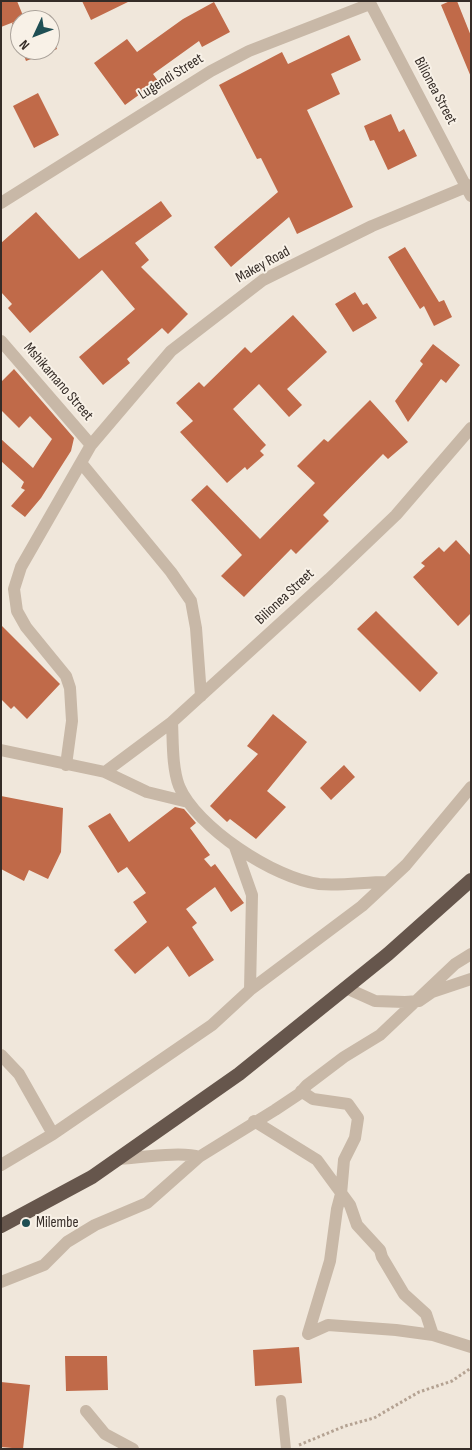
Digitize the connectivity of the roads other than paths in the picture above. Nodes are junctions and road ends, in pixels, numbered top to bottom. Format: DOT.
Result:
graph roads {
  1 [pos="370,2"];
  2 [pos="470,189"];
  3 [pos="1,203"];
  4 [pos="1,340"];
  5 [pos="471,428"];
  6 [pos="91,445"];
  7 [pos="82,464"];
  8 [pos="201,696"];
  9 [pos="172,722"];
  10 [pos="1,750"];
  11 [pos="66,765"];
  12 [pos="105,772"];
  13 [pos="471,787"];
  14 [pos="188,802"];
  15 [pos="235,847"];
  16 [pos="471,880"];
  17 [pos="387,882"];
  18 [pos="471,954"];
  19 [pos="471,979"];
  20 [pos="346,988"];
  21 [pos="250,990"];
  22 [pos="419,1001"];
  23 [pos="1,1056"];
  24 [pos="302,1091"];
  25 [pos="254,1121"];
  26 [pos="53,1134"];
  27 [pos="200,1157"];
  28 [pos="117,1159"];
  29 [pos="1,1165"];
  30 [pos="341,1194"];
  31 [pos="1,1226"];
  32 [pos="1,1282"];
  33 [pos="433,1335"];
  34 [pos="471,1348"];
  35 [pos="281,1400"];
  36 [pos="86,1410"];
  37 [pos="291,1448"];
  38 [pos="132,1449"];
  1 -- 2 [label="street, Bilionea Street"];
  1 -- 3 [label="street, Lugendi Street"];
  2 -- 6 [label="street, Makey Road"];
  4 -- 6 [label="street, Mshikamano Street"];
  5 -- 8 [label="street, Bilionea Street"];
  6 -- 7 [label="street, Makey Road"];
  7 -- 8 [label="street"];
  7 -- 11 [label="street, Makey Road"];
  8 -- 9 [label="street, Bilionea Street"];
  9 -- 12 [label="street, Bilionea Street"];
  9 -- 14 [label="street"];
  10 -- 11 [label="street"];
  11 -- 12 [label="street"];
  12 -- 14 [label="street"];
  13 -- 17 [label="street"];
  14 -- 15 [label="street"];
  15 -- 17 [label="street"];
  15 -- 21 [label="street"];
  16 -- 20 [label="highway"];
  17 -- 21 [label="street"];
  18 -- 22 [label="street"];
  19 -- 22 [label="street"];
  20 -- 22 [label="street"];
  20 -- 28 [label="highway"];
  21 -- 26 [label="street"];
  22 -- 24 [label="street"];
  23 -- 26 [label="street"];
  24 -- 25 [label="street"];
  24 -- 30 [label="street"];
  25 -- 27 [label="street"];
  25 -- 30 [label="street"];
  26 -- 29 [label="street"];
  27 -- 28 [label="street"];
  27 -- 32 [label="street"];
  28 -- 31 [label="highway"];
  30 -- 33 [label="street"];
  30 -- 33 [label="street"];
  33 -- 34 [label="street"];
  35 -- 37 [label="lane"];
  36 -- 38 [label="street"];
}
